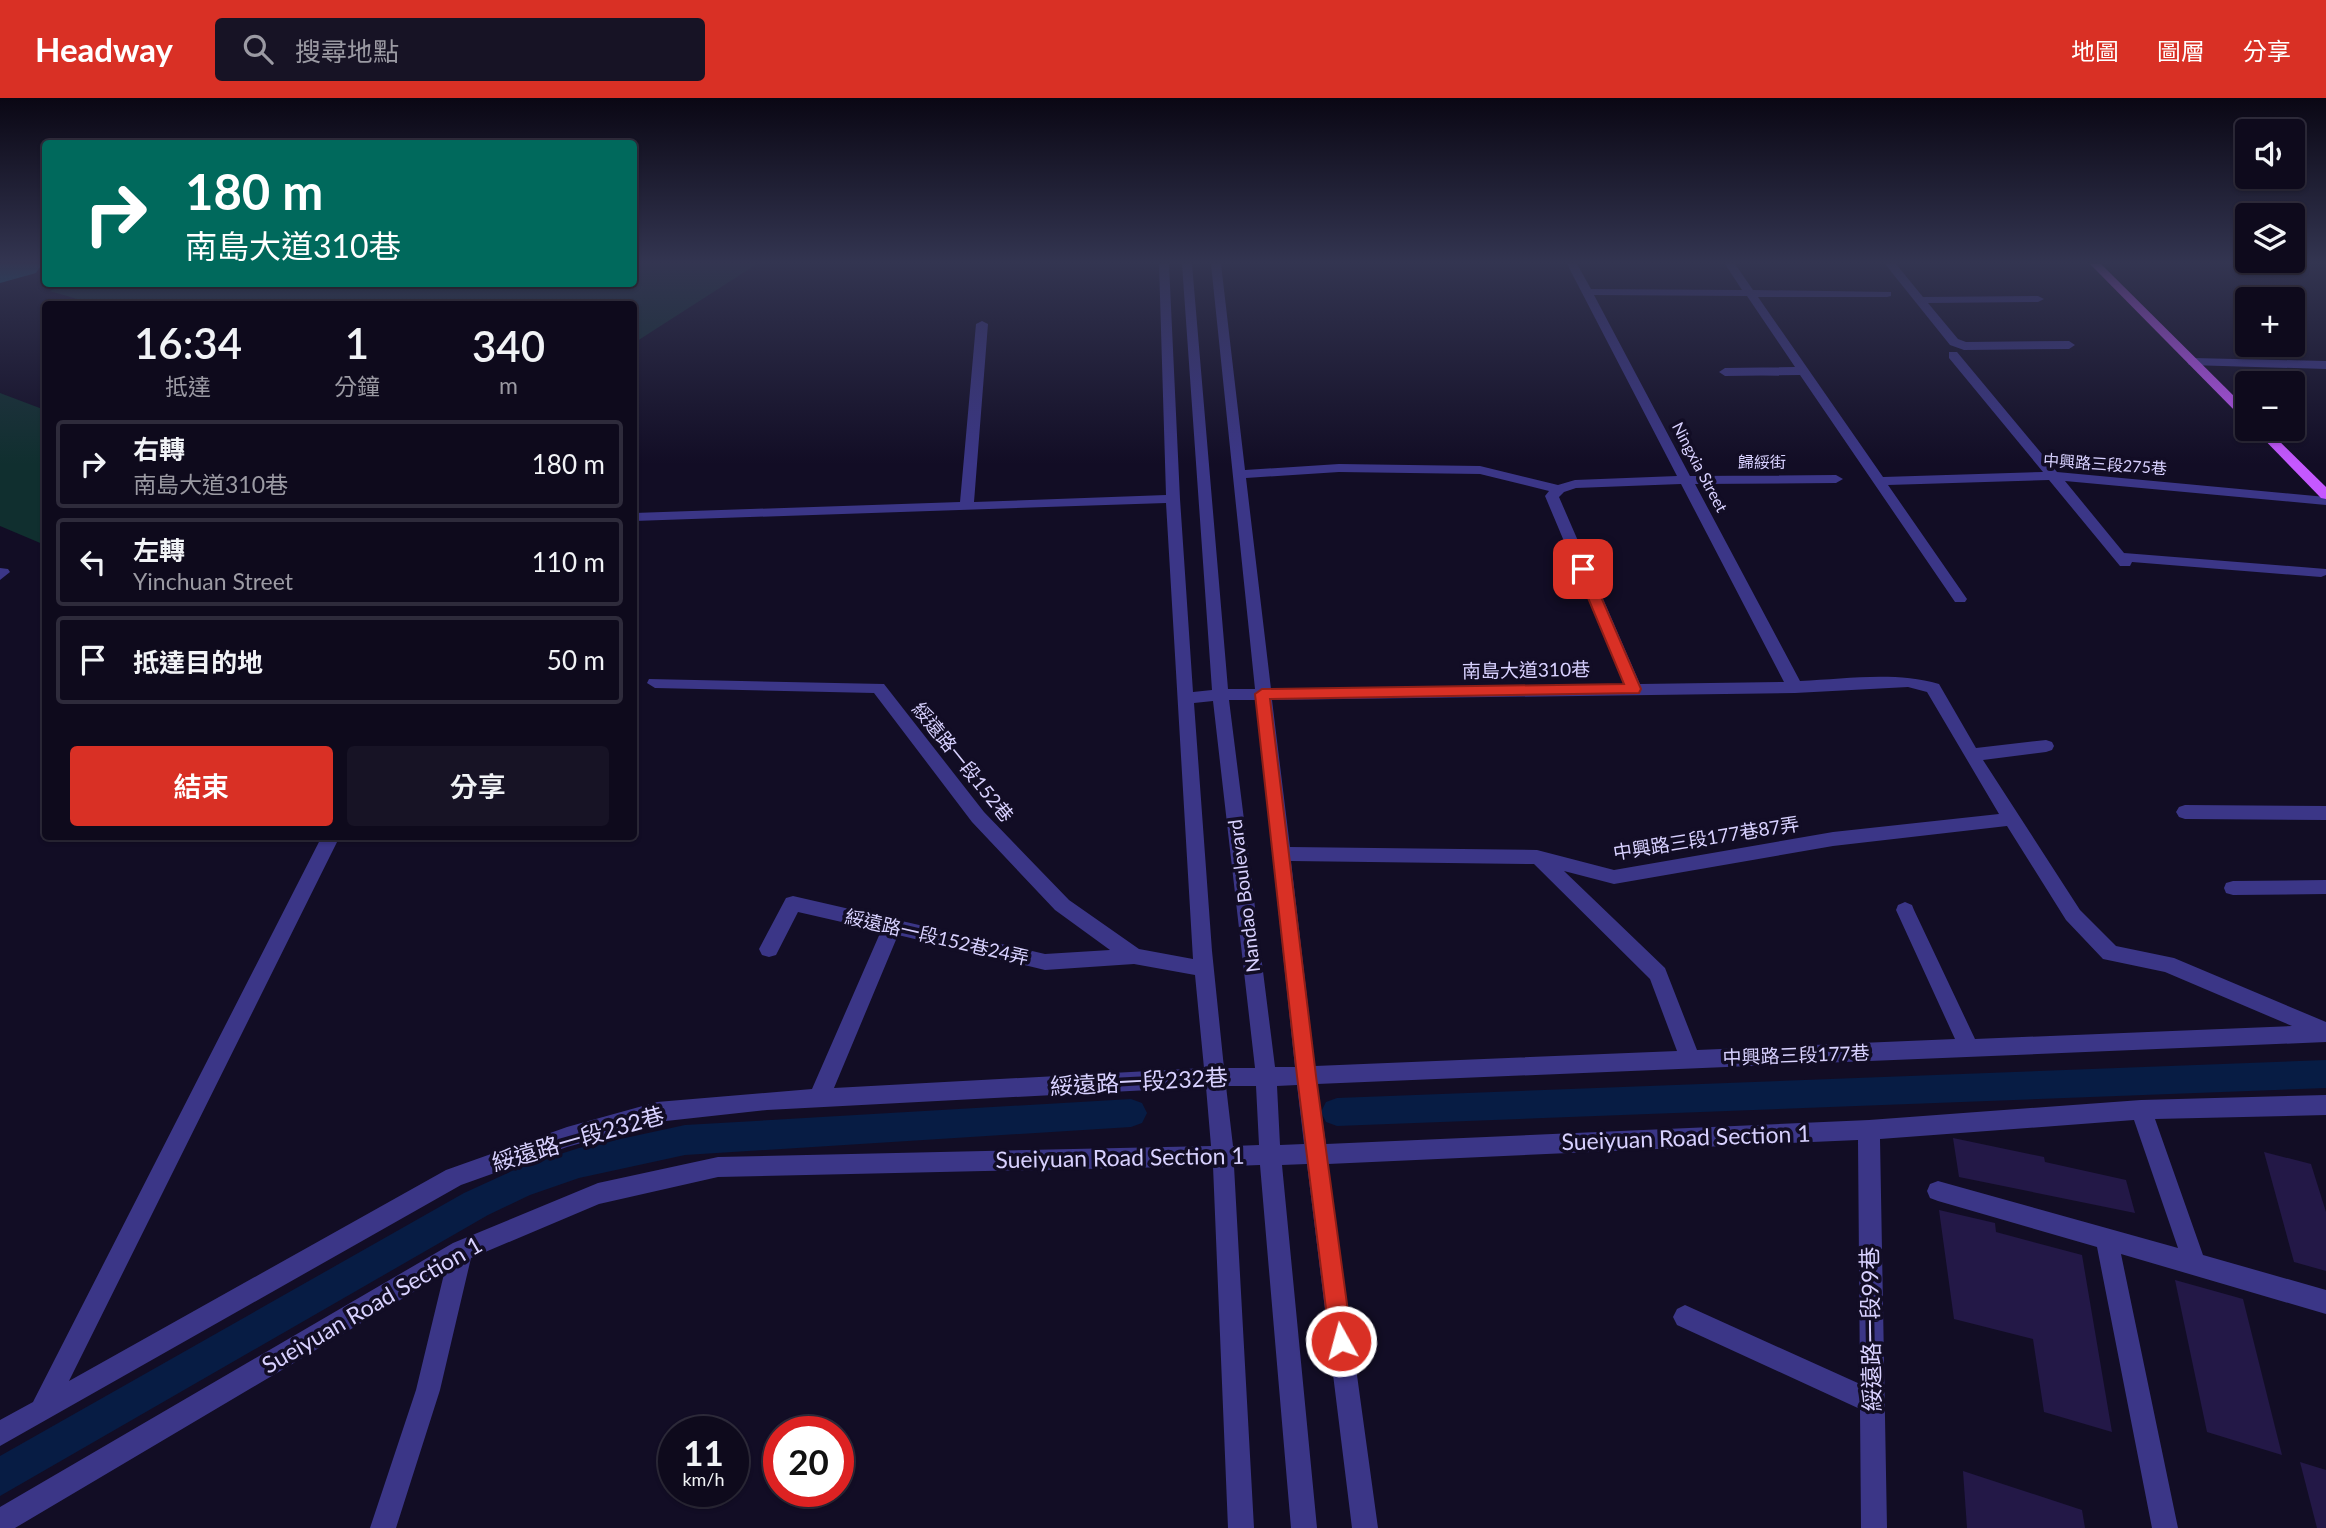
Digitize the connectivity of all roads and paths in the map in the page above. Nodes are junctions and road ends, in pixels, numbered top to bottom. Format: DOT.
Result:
graph roads {
  1 [pos="981,331"];
  2 [pos="1167,331"];
  3 [pos="1192,331"];
  4 [pos="1223,331"];
  5 [pos="1608,331"];
  6 [pos="1777,331"];
  7 [pos="1942,331"];
  8 [pos="2162,331"];
  9 [pos="2069,345"];
  10 [pos="1954,348"];
  11 [pos="2193,362"];
  12 [pos="2326,365"];
  13 [pos="1805,371"];
  14 [pos="1725,372"];
  15 [pos="2235,403"];
  16 [pos="2272,441"];
  17 [pos="1239,474"];
  18 [pos="2052,476"];
  19 [pos="1836,479"];
  20 [pos="1687,480"];
  21 [pos="1881,481"];
  22 [pos="1559,489"];
  23 [pos="2326,495"];
  24 [pos="1173,499"];
  25 [pos="2326,501"];
  26 [pos="967,505"];
  27 [pos="637,516"];
  28 [pos="2322,572"];
  29 [pos="1960,599"];
  30 [pos="655,683"];
  31 [pos="1795,687"];
  32 [pos="1634,689"];
  33 [pos="1262,694"];
  34 [pos="1220,695"];
  35 [pos="1186,698"];
  36 [pos="2046,746"];
  37 [pos="1971,755"];
  38 [pos="2185,812"];
  39 [pos="2326,813"];
  40 [pos="2013,819"];
  41 [pos="329,840"];
  42 [pos="1281,854"];
  43 [pos="1537,857"];
  44 [pos="2326,887"];
  45 [pos="2233,888"];
  46 [pos="1905,910"];
  47 [pos="893,926"];
  48 [pos="769,949"];
  49 [pos="1134,956"];
  50 [pos="1204,969"];
  51 [pos="2326,1032"];
  52 [pos="1969,1048"];
  53 [pos="1691,1059"];
  54 [pos="1306,1076"];
  55 [pos="1217,1077"];
  56 [pos="1266,1077"];
  57 [pos="819,1098"];
  58 [pos="2326,1105"];
  59 [pos="2141,1110"];
  60 [pos="1869,1130"];
  61 [pos="1317,1154"];
  62 [pos="1270,1155"];
  63 [pos="1223,1156"];
  64 [pos="1938,1191"];
  65 [pos="2107,1239"];
  66 [pos="461,1251"];
  67 [pos="2195,1264"];
  68 [pos="2326,1302"];
  69 [pos="1685,1317"];
  70 [pos="1872,1402"];
  71 [pos="43,1410"];
  72 [pos="0,1434"];
  73 [pos="0,1522"];
  74 [pos="383,1528"];
  75 [pos="1241,1528"];
  76 [pos="1304,1528"];
  77 [pos="1365,1528"];
  78 [pos="1874,1528"];
  79 [pos="2165,1528"];
  1 -- 26 [label="street"];
  2 -- 24 [label="street"];
  3 -- 34 [label="street, Nandao Boulevard"];
  4 -- 17 [label="street"];
  5 -- 20 [label="street, Ningxia Street"];
  6 -- 13 [label="street"];
  7 -- 10 [label="street"];
  8 -- 11 [label="main road"];
  9 -- 10 [label="street"];
  10 -- 18 [label="street"];
  11 -- 12 [label="street"];
  11 -- 15 [label="main road"];
  13 -- 14 [label="street"];
  13 -- 21 [label="street"];
  16 -- 23 [label="main road"];
  17 -- 22 [label="street"];
  17 -- 33 [label="street"];
  18 -- 21 [label="street, 中興路三段275巷"];
  18 -- 25 [label="street, 中興路三段275巷"];
  18 -- 28 [label="street"];
  19 -- 20 [label="street, 歸綏街"];
  20 -- 22 [label="street, 歸綏街"];
  20 -- 31 [label="street, Ningxia Street"];
  21 -- 29 [label="street"];
  22 -- 32 [label="street"];
  24 -- 26 [label="street"];
  24 -- 35 [label="street"];
  26 -- 27 [label="street"];
  30 -- 49 [label="street, 綏遠路一段152巷"];
  31 -- 32 [label="street, 南島大道310巷"];
  31 -- 37 [label="street, 南島大道310巷"];
  32 -- 33 [label="street, 南島大道310巷"];
  33 -- 34 [label="street, 南島大道310巷"];
  33 -- 42 [label="street"];
  34 -- 35 [label="street, 南島大道310巷"];
  34 -- 56 [label="street, Nandao Boulevard"];
  35 -- 50 [label="street"];
  36 -- 37 [label="street"];
  37 -- 40 [label="street"];
  38 -- 39 [label="street"];
  40 -- 43 [label="street, 中興路三段177巷87弄"];
  40 -- 51 [label="street"];
  41 -- 71 [label="street"];
  42 -- 43 [label="street, 中興路三段177巷87弄"];
  42 -- 54 [label="street"];
  43 -- 53 [label="street"];
  44 -- 45 [label="street"];
  46 -- 52 [label="street"];
  47 -- 48 [label="street, 綏遠路一段152巷24弄"];
  47 -- 49 [label="street, 綏遠路一段152巷24弄"];
  47 -- 57 [label="street"];
  49 -- 50 [label="street, 綏遠路一段152巷"];
  50 -- 55 [label="street"];
  51 -- 52 [label="street, 中興路三段177巷"];
  52 -- 53 [label="street, 中興路三段177巷"];
  53 -- 54 [label="street, 中興路三段177巷"];
  54 -- 56 [label="street, 中興路三段177巷"];
  54 -- 61 [label="street"];
  55 -- 56 [label="street, 綏遠路一段232巷"];
  55 -- 57 [label="street, 綏遠路一段232巷"];
  55 -- 63 [label="street"];
  56 -- 62 [label="street, Nandao Boulevard"];
  57 -- 71 [label="street, 綏遠路一段232巷"];
  58 -- 59 [label="street, Sueiyuan Road Section 1"];
  59 -- 60 [label="street, Sueiyuan Road Section 1"];
  59 -- 67 [label="street"];
  60 -- 61 [label="street, Sueiyuan Road Section 1"];
  60 -- 70 [label="street, 綏遠路一段99巷"];
  61 -- 62 [label="street, Sueiyuan Road Section 1"];
  61 -- 77 [label="street"];
  62 -- 63 [label="street, Sueiyuan Road Section 1"];
  62 -- 76 [label="street, Nandao Boulevard"];
  63 -- 66 [label="street, Sueiyuan Road Section 1"];
  63 -- 75 [label="street"];
  64 -- 65 [label="street"];
  65 -- 67 [label="street"];
  65 -- 79 [label="street"];
  66 -- 73 [label="street, Sueiyuan Road Section 1"];
  66 -- 74 [label="street"];
  67 -- 68 [label="street"];
  69 -- 70 [label="street"];
  70 -- 78 [label="street, 綏遠路一段99巷"];
  71 -- 72 [label="street, 綏遠路一段232巷"];
}
